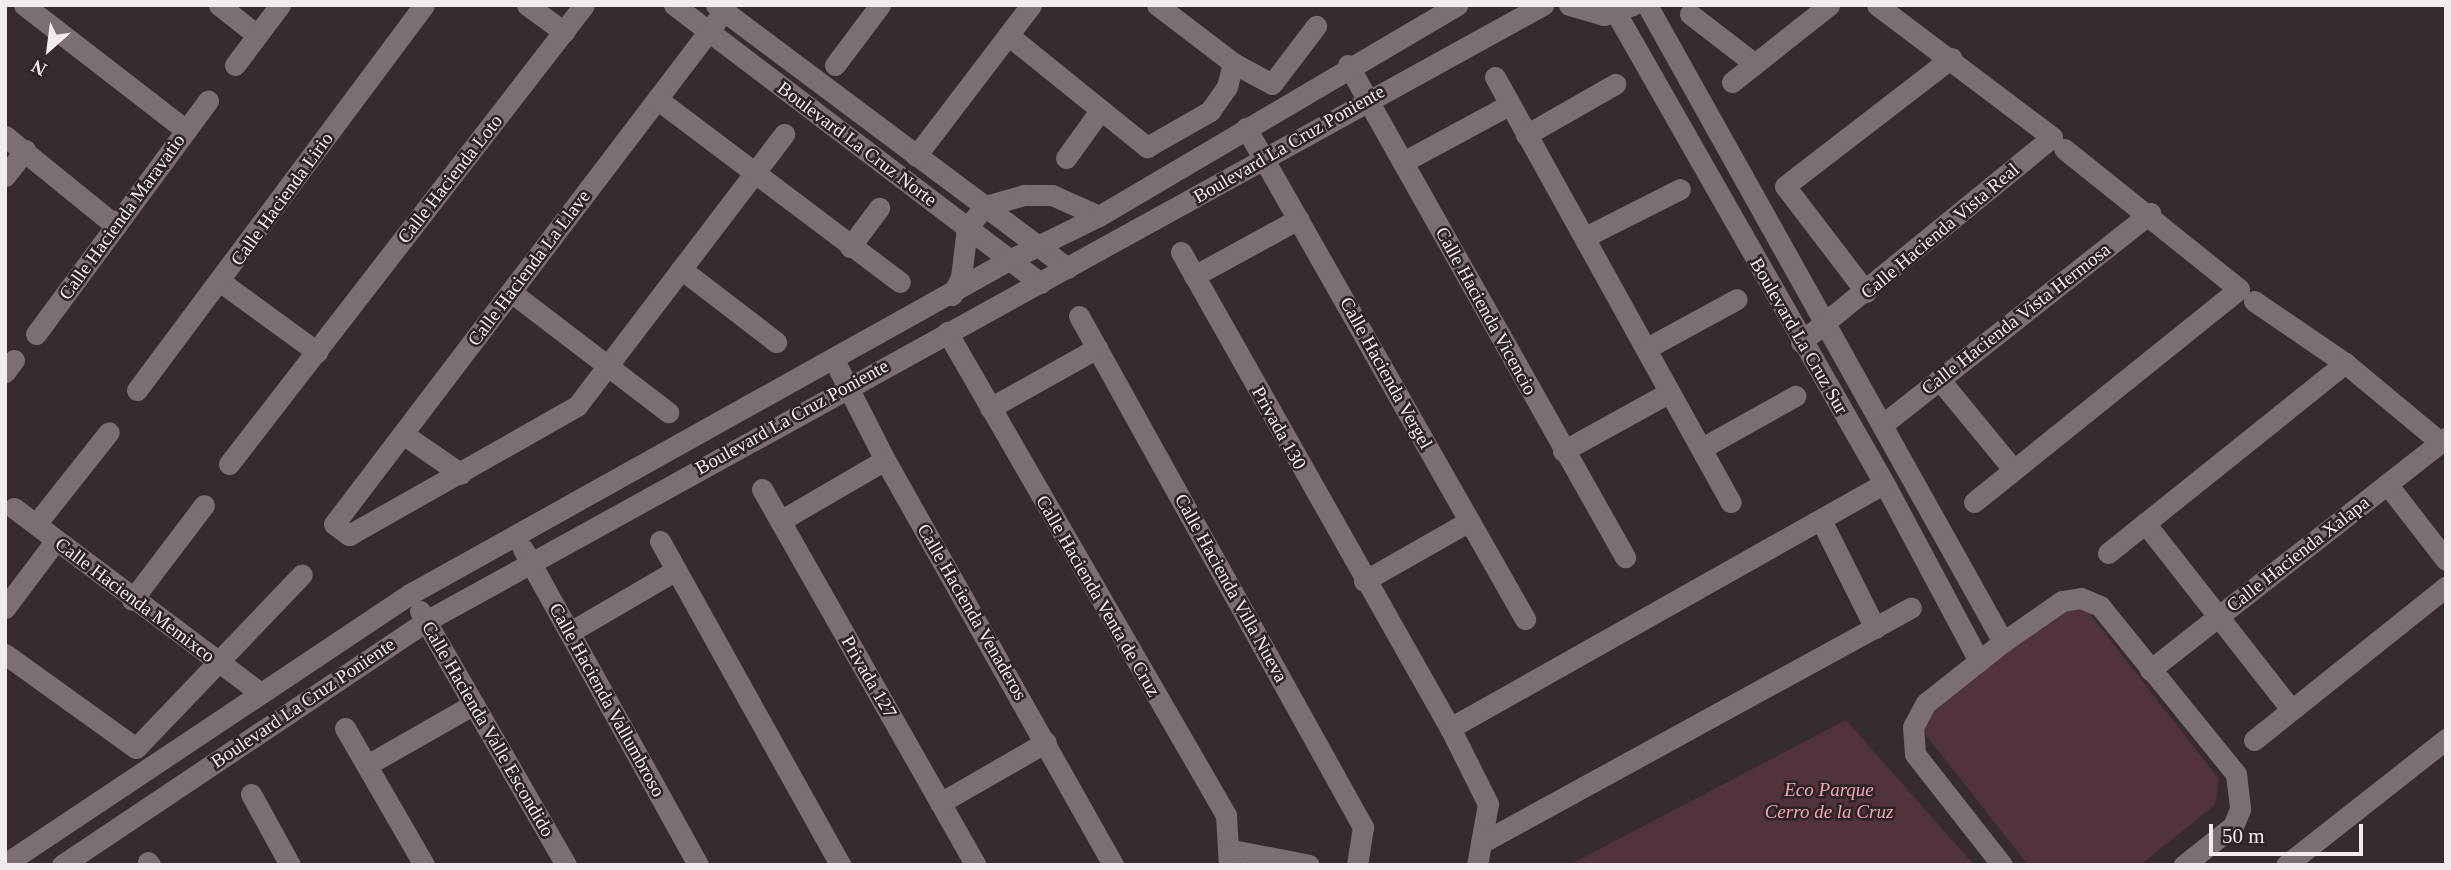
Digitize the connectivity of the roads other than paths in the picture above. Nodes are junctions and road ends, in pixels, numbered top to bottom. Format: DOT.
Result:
graph roads {
  1 [pos="24,5"];
  2 [pos="219,5"];
  3 [pos="280,5"];
  4 [pos="425,5"];
  5 [pos="527,5"];
  6 [pos="584,5"];
  7 [pos="674,5"];
  8 [pos="1031,5"];
  9 [pos="1157,5"];
  10 [pos="1544,5"];
  11 [pos="1569,5"];
  12 [pos="1647,5"];
  13 [pos="1829,5"];
  14 [pos="1877,5"];
  15 [pos="1454,6"];
  16 [pos="720,8"];
  17 [pos="872,8"];
  18 [pos="1625,9"];
  19 [pos="1182,13"];
  20 [pos="1690,15"];
  21 [pos="1316,26"];
  22 [pos="710,30"];
  23 [pos="564,32"];
  24 [pos="257,35"];
  25 [pos="1008,35"];
  26 [pos="1951,58"];
  27 [pos="1233,63"];
  28 [pos="1755,64"];
  29 [pos="235,65"];
  30 [pos="835,65"];
  31 [pos="1348,65"];
  32 [pos="1495,77"];
  33 [pos="1732,82"];
  34 [pos="1615,84"];
  35 [pos="657,99"];
  36 [pos="1367,99"];
  37 [pos="208,101"];
  38 [pos="1509,105"];
  39 [pos="1099,112"];
  40 [pos="1246,128"];
  41 [pos="186,130"];
  42 [pos="784,134"];
  43 [pos="1527,135"];
  44 [pos="5,136"];
  45 [pos="2058,143"];
  46 [pos="25,150"];
  47 [pos="916,156"];
  48 [pos="1066,159"];
  49 [pos="1263,159"];
  50 [pos="1403,162"];
  51 [pos="755,172"];
  52 [pos="5,176"];
  53 [pos="1680,189"];
  54 [pos="985,206"];
  55 [pos="879,208"];
  56 [pos="2150,213"];
  57 [pos="1099,216"];
  58 [pos="1298,219"];
  59 [pos="116,226"];
  60 [pos="967,228"];
  61 [pos="1587,236"];
  62 [pos="1036,245"];
  63 [pos="850,247"];
  64 [pos="1181,252"];
  65 [pos="1007,261"];
  66 [pos="1068,268"];
  67 [pos="681,269"];
  68 [pos="1194,275"];
  69 [pos="221,282"];
  70 [pos="900,282"];
  71 [pos="1040,283"];
  72 [pos="511,292"];
  73 [pos="1866,292"];
  74 [pos="951,296"];
  75 [pos="1737,299"];
  76 [pos="2254,301"];
  77 [pos="1079,316"];
  78 [pos="1826,323"];
  79 [pos="947,332"];
  80 [pos="36,334"];
  81 [pos="776,342"];
  82 [pos="1801,342"];
  83 [pos="1097,348"];
  84 [pos="1647,348"];
  85 [pos="317,352"];
  86 [pos="834,358"];
  87 [pos="2345,363"];
  88 [pos="611,367"];
  89 [pos="1939,379"];
  90 [pos="848,386"];
  91 [pos="137,390"];
  92 [pos="1668,393"];
  93 [pos="1795,396"];
  94 [pos="990,408"];
  95 [pos="668,412"];
  96 [pos="1882,425"];
  97 [pos="110,432"];
  98 [pos="403,434"];
  99 [pos="2443,440"];
  100 [pos="1702,448"];
  101 [pos="1563,451"];
  102 [pos="885,460"];
  103 [pos="229,464"];
  104 [pos="2014,469"];
  105 [pos="461,474"];
  106 [pos="1885,483"];
  107 [pos="2387,484"];
  108 [pos="762,489"];
  109 [pos="1731,502"];
  110 [pos="1974,502"];
  111 [pos="204,505"];
  112 [pos="14,508"];
  113 [pos="1821,520"];
  114 [pos="780,521"];
  115 [pos="1469,521"];
  116 [pos="2145,523"];
  117 [pos="36,524"];
  118 [pos="514,536"];
  119 [pos="56,540"];
  120 [pos="660,541"];
  121 [pos="2108,553"];
  122 [pos="1625,557"];
  123 [pos="2446,560"];
  124 [pos="531,561"];
  125 [pos="676,570"];
  126 [pos="302,574"];
  127 [pos="1364,581"];
  128 [pos="2446,587"];
  129 [pos="410,594"];
  130 [pos="132,600"];
  131 [pos="5,608"];
  132 [pos="1911,608"];
  133 [pos="2217,618"];
  134 [pos="1525,619"];
  135 [pos="426,621"];
  136 [pos="1875,628"];
  137 [pos="570,632"];
  138 [pos="2003,642"];
  139 [pos="5,654"];
  140 [pos="1979,661"];
  141 [pos="219,665"];
  142 [pos="2150,670"];
  143 [pos="258,691"];
  144 [pos="474,704"];
  145 [pos="2291,709"];
  146 [pos="345,728"];
  147 [pos="1450,728"];
  148 [pos="2446,739"];
  149 [pos="2254,740"];
  150 [pos="1046,743"];
  151 [pos="367,765"];
  152 [pos="251,794"];
  153 [pos="940,803"];
  154 [pos="1481,842"];
  155 [pos="1231,857"];
  156 [pos="834,863"];
  157 [pos="5,864"];
  158 [pos="2290,864"];
  159 [pos="62,865"];
  160 [pos="290,865"];
  161 [pos="424,865"];
  162 [pos="566,865"];
  163 [pos="698,865"];
  164 [pos="976,865"];
  165 [pos="1113,865"];
  166 [pos="1309,865"];
  167 [pos="1357,865"];
  168 [pos="1477,865"];
  169 [pos="2002,865"];
  170 [pos="2184,865"];
  1 -- 41 [label="street"];
  2 -- 24 [label="street"];
  3 -- 24 [label="street"];
  4 -- 69 [label="street, Calle Hacienda Lirio"];
  5 -- 23 [label="street"];
  6 -- 23 [label="street, Calle Hacienda Loto"];
  7 -- 22 [label="street, Boulevard La Cruz Norte"];
  8 -- 25 [label="street"];
  9 -- 19 [label="street"];
  10 -- 36 [label="street, Boulevard La Cruz Poniente"];
  11 -- 18 [label="street"];
  12 -- 78 [label="street, Boulevard La Cruz Sur"];
  13 -- 28 [label="street"];
  14 -- 26 [label="street"];
  15 -- 31 [label="street, Boulevard La Cruz Poniente"];
  16 -- 22 [label="street, Calle Hacienda La Llave"];
  16 -- 47 [label="street, Boulevard La Cruz Norte"];
  17 -- 30 [label="street"];
  18 -- 82 [label="street, Boulevard La Cruz Sur"];
  19 -- 27 [label="street"];
  20 -- 28 [label="street"];
  21 -- 27 [label="street"];
  22 -- 35 [label="street, Calle Hacienda La Llave"];
  22 -- 60 [label="street, Boulevard La Cruz Norte"];
  23 -- 85 [label="street, Calle Hacienda Loto"];
  24 -- 29 [label="street"];
  25 -- 39 [label="street"];
  25 -- 47 [label="street"];
  26 -- 45 [label="street"];
  26 -- 73 [label="street"];
  27 -- 39 [label="street"];
  28 -- 33 [label="street"];
  31 -- 36 [label="street, Calle Hacienda Vicencio"];
  31 -- 40 [label="street, Boulevard La Cruz Poniente"];
  32 -- 38 [label="street"];
  34 -- 43 [label="street"];
  35 -- 51 [label="street"];
  35 -- 72 [label="street, Calle Hacienda La Llave"];
  36 -- 49 [label="street, Boulevard La Cruz Poniente"];
  36 -- 50 [label="street, Calle Hacienda Vicencio"];
  37 -- 41 [label="street, Calle Hacienda Maravatio"];
  38 -- 43 [label="street"];
  38 -- 50 [label="street"];
  39 -- 48 [label="street"];
  40 -- 49 [label="street, Calle Hacienda Vergel"];
  40 -- 57 [label="street, Boulevard La Cruz Poniente"];
  41 -- 59 [label="street, Calle Hacienda Maravatio"];
  42 -- 51 [label="street"];
  43 -- 61 [label="street"];
  44 -- 46 [label="street"];
  45 -- 56 [label="street"];
  45 -- 73 [label="street, Calle Hacienda Vista Real"];
  46 -- 52 [label="street"];
  46 -- 59 [label="street"];
  47 -- 54 [label="street, Boulevard La Cruz Norte"];
  49 -- 58 [label="street, Calle Hacienda Vergel"];
  49 -- 66 [label="street, Boulevard La Cruz Poniente"];
  50 -- 101 [label="street, Calle Hacienda Vicencio"];
  51 -- 63 [label="street"];
  51 -- 67 [label="street"];
  53 -- 61 [label="street"];
  54 -- 57 [label="street"];
  54 -- 60 [label="street"];
  54 -- 62 [label="street, Boulevard La Cruz Norte"];
  55 -- 63 [label="street"];
  56 -- 89 [label="street, Calle Hacienda Vista Hermosa"];
  56 -- 104 [label="street"];
  57 -- 62 [label="street, Boulevard La Cruz Poniente"];
  58 -- 68 [label="street"];
  58 -- 115 [label="street, Calle Hacienda Vergel"];
  59 -- 80 [label="street, Calle Hacienda Maravatio"];
  60 -- 65 [label="street, Boulevard La Cruz Norte"];
  60 -- 74 [label="street"];
  61 -- 84 [label="street"];
  62 -- 65 [label="street, Boulevard La Cruz Poniente"];
  62 -- 66 [label="street, Boulevard La Cruz Norte"];
  63 -- 70 [label="street"];
  64 -- 68 [label="street, Privada 130"];
  65 -- 71 [label="street, Boulevard La Cruz Norte"];
  65 -- 74 [label="street, Boulevard La Cruz Poniente"];
  66 -- 71 [label="street, Boulevard La Cruz Poniente"];
  67 -- 81 [label="street"];
  67 -- 88 [label="street"];
  68 -- 127 [label="street, Privada 130"];
  69 -- 85 [label="street"];
  69 -- 91 [label="street, Calle Hacienda Lirio"];
  71 -- 79 [label="street, Boulevard La Cruz Poniente"];
  72 -- 88 [label="street"];
  72 -- 98 [label="street, Calle Hacienda La Llave"];
  73 -- 78 [label="street, Calle Hacienda Vista Real"];
  74 -- 86 [label="street, Boulevard La Cruz Poniente"];
  75 -- 84 [label="street"];
  76 -- 87 [label="street"];
  77 -- 83 [label="street, Calle Hacienda Villa Nueva"];
  78 -- 82 [label="street, Calle Hacienda Vista Real"];
  78 -- 96 [label="street, Boulevard La Cruz Sur"];
  79 -- 90 [label="street, Boulevard La Cruz Poniente"];
  79 -- 94 [label="street, Calle Hacienda Venta de Cruz"];
  82 -- 106 [label="street, Boulevard La Cruz Sur"];
  83 -- 94 [label="street"];
  83 -- 167 [label="street, Calle Hacienda Villa Nueva"];
  84 -- 92 [label="street"];
  85 -- 103 [label="street, Calle Hacienda Loto"];
  86 -- 90 [label="street, Calle Hacienda Venaderos"];
  86 -- 118 [label="street, Boulevard La Cruz Poniente"];
  87 -- 99 [label="street"];
  87 -- 116 [label="street"];
  88 -- 95 [label="street"];
  88 -- 105 [label="street"];
  89 -- 96 [label="street, Calle Hacienda Vista Hermosa"];
  89 -- 104 [label="street"];
  90 -- 102 [label="street, Calle Hacienda Venaderos"];
  90 -- 124 [label="street, Boulevard La Cruz Poniente"];
  92 -- 100 [label="street"];
  92 -- 101 [label="street"];
  93 -- 100 [label="street"];
  94 -- 155 [label="street, Calle Hacienda Venta de Cruz"];
  96 -- 138 [label="street, Boulevard La Cruz Sur"];
  97 -- 117 [label="street"];
  98 -- 105 [label="street"];
  98 -- 105 [label="street, Calle Hacienda La Llave"];
  99 -- 107 [label="street, Calle Hacienda Xalapa"];
  100 -- 109 [label="street"];
  101 -- 122 [label="street, Calle Hacienda Vicencio"];
  102 -- 114 [label="street"];
  102 -- 150 [label="street, Calle Hacienda Venaderos"];
  104 -- 110 [label="street"];
  106 -- 113 [label="street"];
  106 -- 140 [label="street, Boulevard La Cruz Sur"];
  107 -- 123 [label="street"];
  107 -- 133 [label="street, Calle Hacienda Xalapa"];
  108 -- 114 [label="street, Privada 127"];
  111 -- 130 [label="street"];
  112 -- 117 [label="street, Calle Hacienda Memixco"];
  113 -- 136 [label="street"];
  113 -- 147 [label="street"];
  114 -- 153 [label="street, Privada 127"];
  115 -- 127 [label="street"];
  115 -- 134 [label="street, Calle Hacienda Vergel"];
  116 -- 121 [label="street"];
  116 -- 133 [label="street"];
  117 -- 119 [label="street, Calle Hacienda Memixco"];
  118 -- 124 [label="street, Calle Hacienda Vallumbroso"];
  118 -- 129 [label="street, Boulevard La Cruz Poniente"];
  119 -- 130 [label="street, Calle Hacienda Memixco"];
  119 -- 131 [label="street"];
  120 -- 125 [label="street"];
  124 -- 135 [label="street, Boulevard La Cruz Poniente"];
  124 -- 137 [label="street, Calle Hacienda Vallumbroso"];
  125 -- 137 [label="street"];
  125 -- 156 [label="street"];
  126 -- 141 [label="street"];
  127 -- 147 [label="street"];
  128 -- 145 [label="street"];
  129 -- 135 [label="street, Calle Hacienda Valle Escondido"];
  129 -- 143 [label="street, Boulevard La Cruz Poniente"];
  130 -- 141 [label="street, Calle Hacienda Memixco"];
  132 -- 136 [label="street"];
  133 -- 142 [label="street, Calle Hacienda Xalapa"];
  133 -- 145 [label="street"];
  135 -- 144 [label="street, Calle Hacienda Valle Escondido"];
  135 -- 159 [label="street, Boulevard La Cruz Poniente"];
  136 -- 154 [label="street"];
  137 -- 163 [label="street, Calle Hacienda Vallumbroso"];
  138 -- 140 [label="street"];
  138 -- 142 [label="street"];
  139 -- 141 [label="street"];
  140 -- 169 [label="street"];
  141 -- 143 [label="street, Calle Hacienda Memixco"];
  142 -- 170 [label="street"];
  143 -- 157 [label="street, Boulevard La Cruz Poniente"];
  144 -- 151 [label="street"];
  144 -- 162 [label="street, Calle Hacienda Valle Escondido"];
  145 -- 149 [label="street"];
  146 -- 151 [label="street"];
  147 -- 154 [label="street"];
  148 -- 158 [label="street"];
  150 -- 153 [label="street"];
  150 -- 165 [label="street, Calle Hacienda Venaderos"];
  151 -- 161 [label="street"];
  152 -- 160 [label="street"];
  153 -- 164 [label="street, Privada 127"];
  154 -- 168 [label="street"];
  155 -- 166 [label="street"];
}
